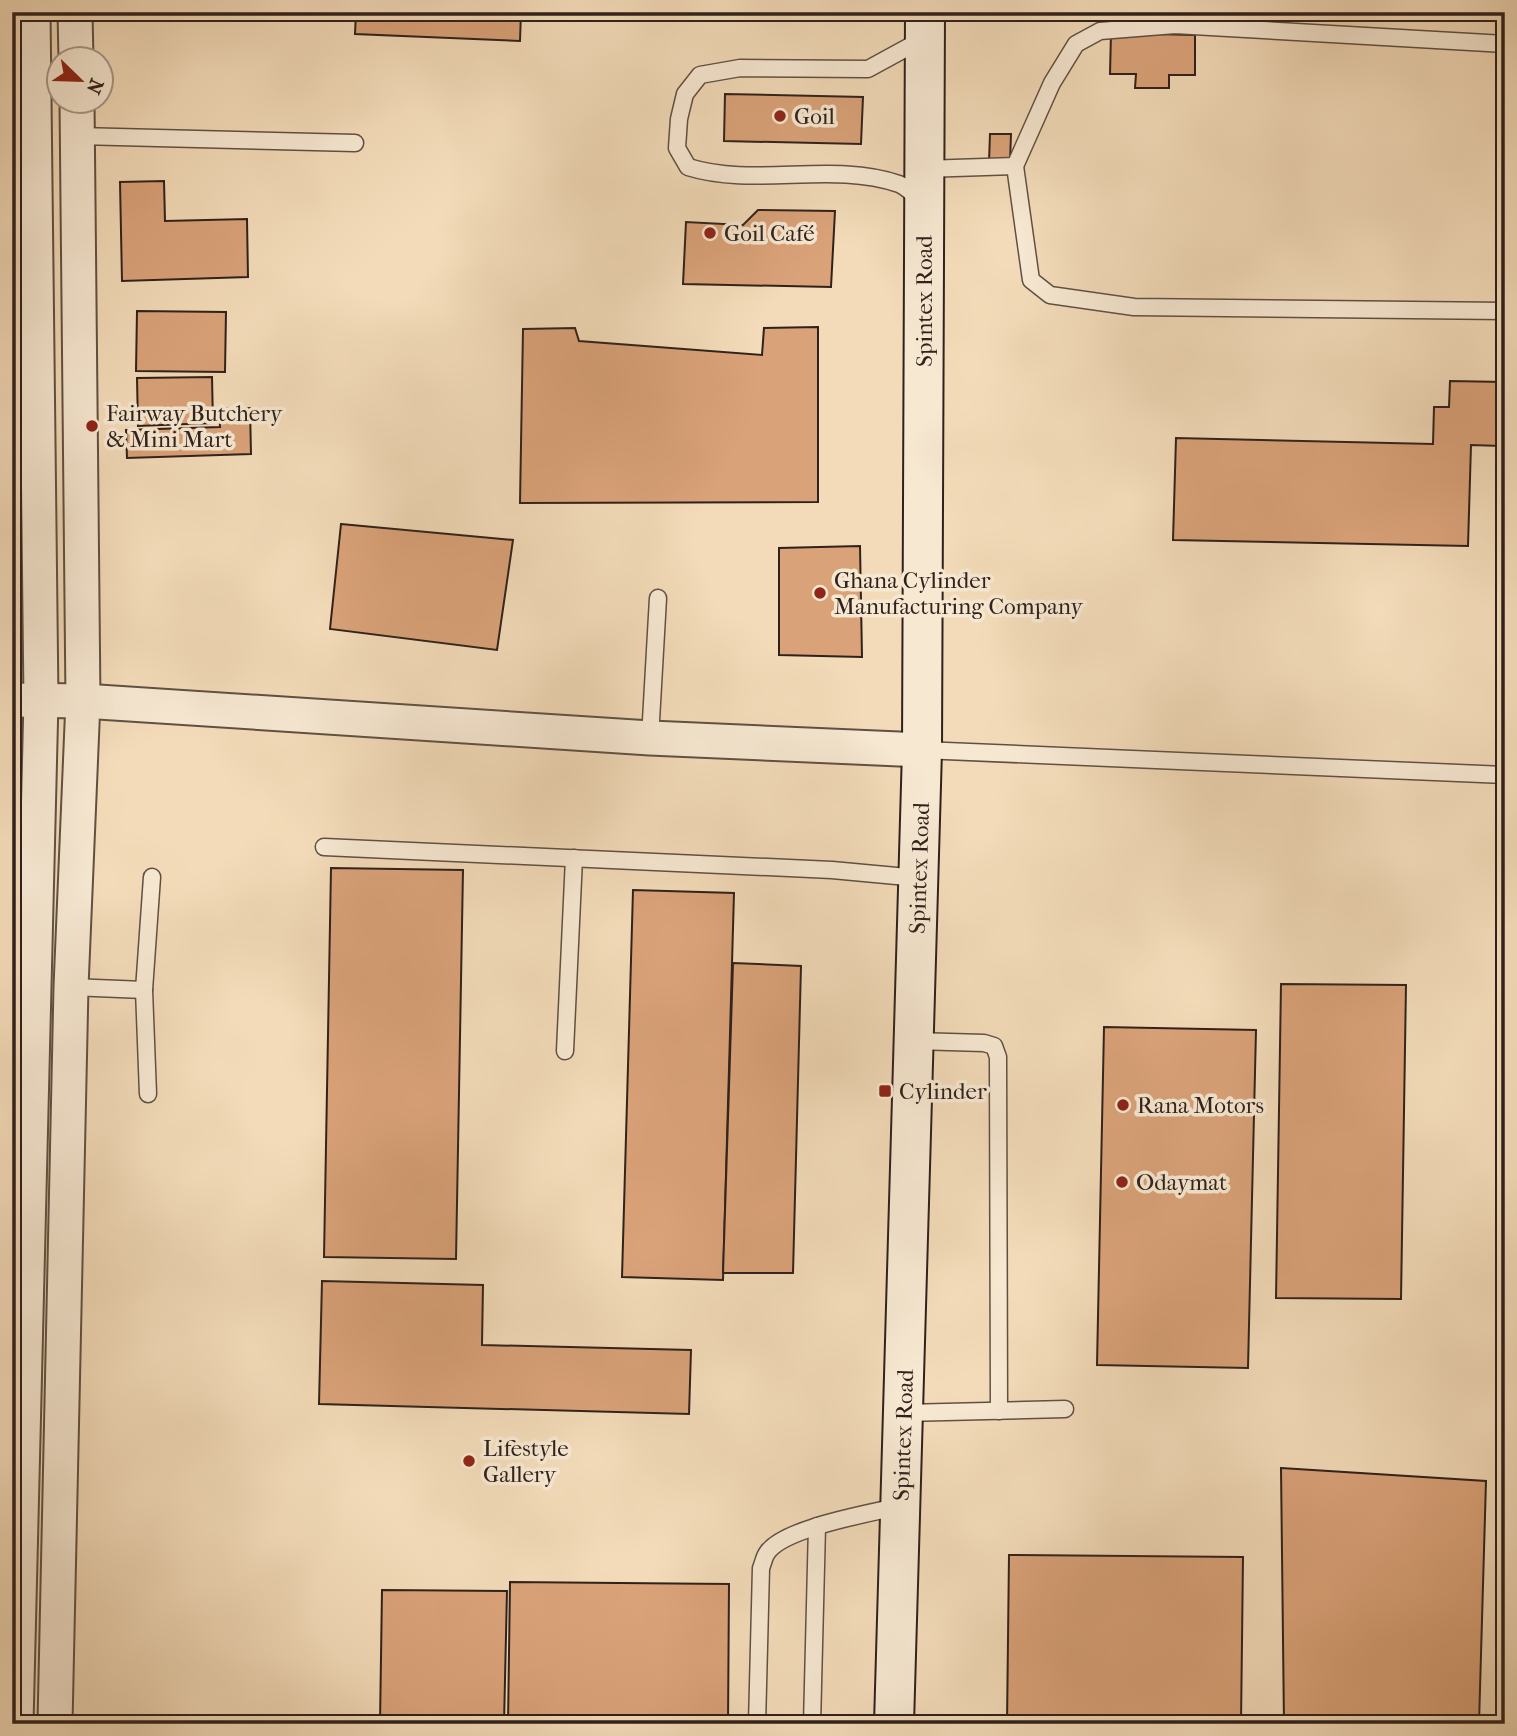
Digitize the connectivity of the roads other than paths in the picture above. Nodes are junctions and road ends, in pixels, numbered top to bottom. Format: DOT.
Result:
graph roads {
  1 [pos="33,12"];
  2 [pos="75,12"];
  3 [pos="925,25"];
  4 [pos="1505,44"];
  5 [pos="76,46"];
  6 [pos="77,116"];
  7 [pos="78,136"];
  8 [pos="355,143"];
  9 [pos="1015,166"];
  10 [pos="924,186"];
  11 [pos="1505,311"];
  12 [pos="658,598"];
  13 [pos="27,700"];
  14 [pos="83,701"];
  15 [pos="650,738"];
  16 [pos="922,750"];
  17 [pos="1505,775"];
  18 [pos="324,847"];
  19 [pos="573,858"];
  20 [pos="152,877"];
  21 [pos="918,878"];
  22 [pos="71,987"];
  23 [pos="144,990"];
  24 [pos="914,1041"];
  25 [pos="565,1051"];
  26 [pos="148,1094"];
  27 [pos="1065,1409"];
  28 [pos="999,1410"];
  29 [pos="904,1413"];
  30 [pos="901,1506"];
  31 [pos="817,1526"];
  32 [pos="16,1724"];
  33 [pos="55,1724"];
  34 [pos="757,1724"];
  35 [pos="812,1724"];
  36 [pos="894,1724"];
  1 -- 13 [label="street"];
  2 -- 5 [label="street"];
  3 -- 10 [label="main road, Spintex Road"];
  3 -- 10 [label="lane"];
  4 -- 9 [label="lane"];
  6 -- 7 [label="street"];
  7 -- 8 [label="lane"];
  7 -- 14 [label="street"];
  9 -- 10 [label="lane"];
  9 -- 11 [label="lane"];
  10 -- 16 [label="main road, Spintex Road"];
  12 -- 15 [label="lane"];
  13 -- 14 [label="street"];
  13 -- 32 [label="street"];
  14 -- 15 [label="street"];
  14 -- 22 [label="street"];
  15 -- 16 [label="street"];
  16 -- 17 [label="lane"];
  16 -- 21 [label="main road, Spintex Road"];
  18 -- 19 [label="lane"];
  19 -- 21 [label="lane"];
  19 -- 25 [label="lane"];
  20 -- 23 [label="lane"];
  21 -- 24 [label="main road, Spintex Road"];
  22 -- 23 [label="lane"];
  22 -- 33 [label="street"];
  23 -- 26 [label="lane"];
  24 -- 28 [label="lane"];
  24 -- 29 [label="main road, Spintex Road"];
  27 -- 28 [label="lane"];
  28 -- 29 [label="lane"];
  29 -- 30 [label="main road, Spintex Road"];
  30 -- 31 [label="lane"];
  30 -- 36 [label="main road, Spintex Road"];
  31 -- 34 [label="lane"];
  31 -- 35 [label="lane"];
}
